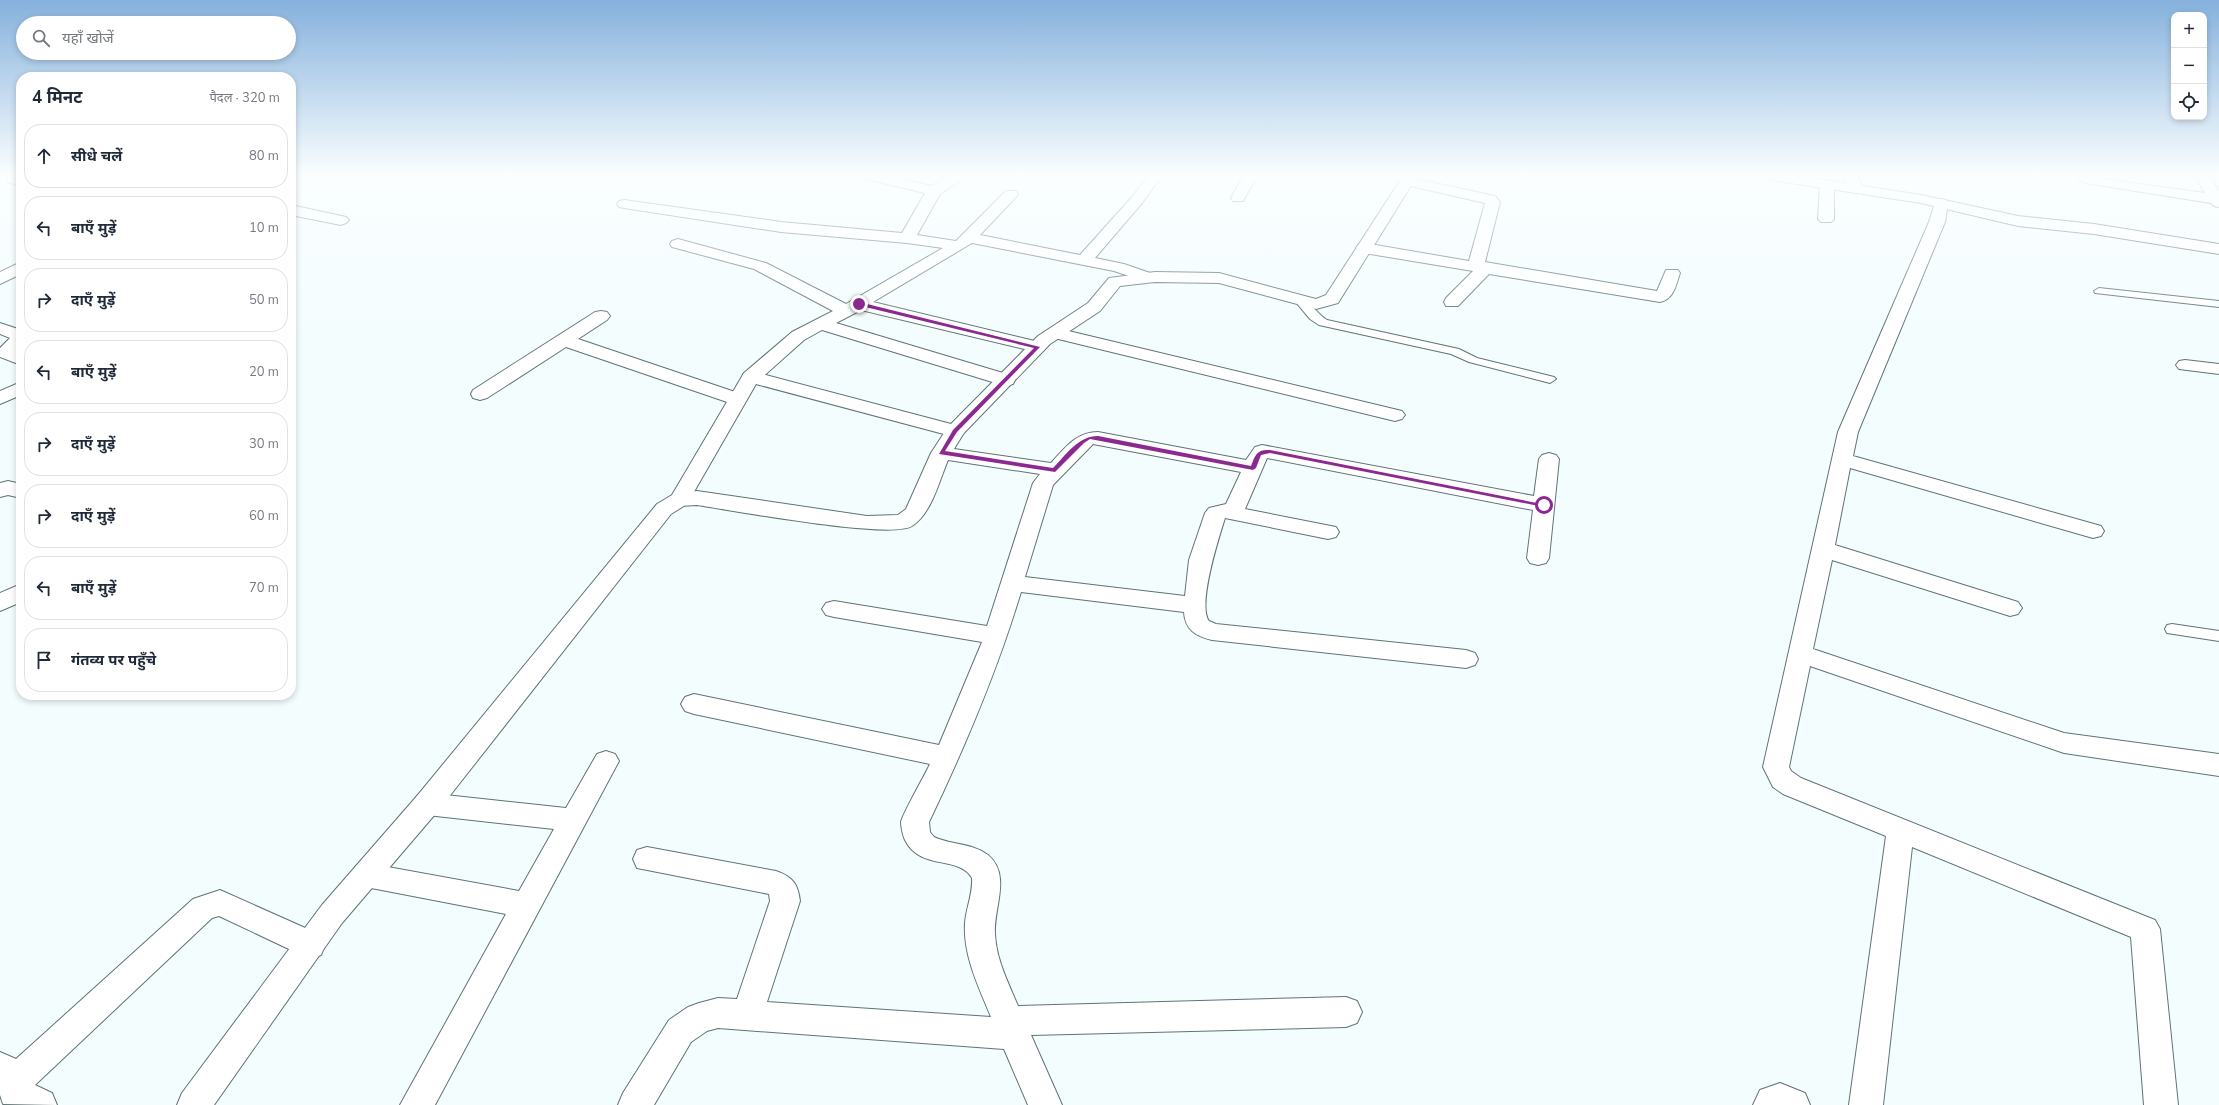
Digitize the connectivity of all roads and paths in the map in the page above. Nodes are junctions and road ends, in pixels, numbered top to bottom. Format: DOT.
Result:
graph roads {
  1 [pos="787,228"];
  2 [pos="913,228"];
  3 [pos="978,228"];
  4 [pos="1113,228"];
  5 [pos="1377,228"];
  6 [pos="1488,228"];
  7 [pos="1935,228"];
  8 [pos="2080,228"];
  9 [pos="907,238"];
  10 [pos="964,242"];
  11 [pos="678,244"];
  12 [pos="1364,248"];
  13 [pos="2219,249"];
  14 [pos="1083,261"];
  15 [pos="1481,267"];
  16 [pos="16,270"];
  17 [pos="1672,273"];
  18 [pos="1147,277"];
  19 [pos="0,280"];
  20 [pos="2099,291"];
  21 [pos="1300,301"];
  22 [pos="1452,302"];
  23 [pos="2219,304"];
  24 [pos="852,308"];
  25 [pos="601,316"];
  26 [pos="820,324"];
  27 [pos="0,328"];
  28 [pos="1056,333"];
  29 [pos="16,335"];
  30 [pos="564,340"];
  31 [pos="16,342"];
  32 [pos="1038,347"];
  33 [pos="16,358"];
  34 [pos="2186,365"];
  35 [pos="2219,369"];
  36 [pos="751,377"];
  37 [pos="1550,379"];
  38 [pos="1006,380"];
  39 [pos="16,390"];
  40 [pos="480,394"];
  41 [pos="0,398"];
  42 [pos="738,399"];
  43 [pos="1395,415"];
  44 [pos="955,431"];
  45 [pos="941,453"];
  46 [pos="1549,459"];
  47 [pos="1842,459"];
  48 [pos="1253,468"];
  49 [pos="1055,470"];
  50 [pos="0,490"];
  51 [pos="16,490"];
  52 [pos="680,499"];
  53 [pos="1544,505"];
  54 [pos="1227,512"];
  55 [pos="2093,530"];
  56 [pos="1328,532"];
  57 [pos="1822,549"];
  58 [pos="1538,558"];
  59 [pos="1013,583"];
  60 [pos="16,595"];
  61 [pos="0,603"];
  62 [pos="1195,605"];
  63 [pos="2010,608"];
  64 [pos="834,609"];
  65 [pos="2172,629"];
  66 [pos="996,636"];
  67 [pos="2219,636"];
  68 [pos="1800,654"];
  69 [pos="1466,659"];
  70 [pos="694,704"];
  71 [pos="947,757"];
  72 [pos="606,761"];
  73 [pos="2219,765"];
  74 [pos="427,804"];
  75 [pos="574,820"];
  76 [pos="1900,831"];
  77 [pos="647,859"];
  78 [pos="366,875"];
  79 [pos="527,905"];
  80 [pos="310,945"];
  81 [pos="1346,1012"];
  82 [pos="747,1015"];
  83 [pos="1010,1028"];
  84 [pos="9,1073"];
  85 [pos="40,1105"];
  86 [pos="194,1105"];
  87 [pos="417,1105"];
  88 [pos="635,1105"];
  89 [pos="1045,1105"];
  90 [pos="1770,1105"];
  91 [pos="1793,1105"];
  92 [pos="1866,1105"];
  93 [pos="2161,1105"];
  1 -- 9 [label="street"];
  2 -- 9 [label="street"];
  3 -- 10 [label="street"];
  4 -- 14 [label="street"];
  5 -- 12 [label="street"];
  6 -- 15 [label="street"];
  7 -- 47 [label="street"];
  8 -- 13 [label="street"];
  9 -- 10 [label="street"];
  10 -- 14 [label="street"];
  10 -- 24 [label="street"];
  11 -- 24 [label="street"];
  12 -- 15 [label="street"];
  12 -- 21 [label="street"];
  14 -- 18 [label="street"];
  15 -- 17 [label="street"];
  15 -- 22 [label="street"];
  16 -- 19 [label="street"];
  18 -- 21 [label="street"];
  18 -- 28 [label="street"];
  20 -- 23 [label="lane"];
  21 -- 37 [label="lane"];
  24 -- 26 [label="street"];
  24 -- 32 [label="street"];
  25 -- 30 [label="street"];
  26 -- 36 [label="street"];
  26 -- 38 [label="street"];
  27 -- 29 [label="street"];
  28 -- 32 [label="street"];
  28 -- 43 [label="street"];
  30 -- 40 [label="street"];
  30 -- 42 [label="street"];
  31 -- 33 [label="street"];
  32 -- 38 [label="street"];
  34 -- 35 [label="street"];
  36 -- 42 [label="street"];
  36 -- 44 [label="street"];
  38 -- 44 [label="street"];
  39 -- 41 [label="street"];
  42 -- 52 [label="street"];
  44 -- 45 [label="street"];
  45 -- 49 [label="street"];
  45 -- 52 [label="street"];
  46 -- 53 [label="street"];
  47 -- 55 [label="street"];
  47 -- 57 [label="street"];
  48 -- 49 [label="street"];
  48 -- 53 [label="street"];
  48 -- 54 [label="street"];
  49 -- 59 [label="street"];
  50 -- 51 [label="street"];
  52 -- 74 [label="street"];
  53 -- 58 [label="street"];
  54 -- 56 [label="street"];
  54 -- 62 [label="street"];
  57 -- 63 [label="street"];
  57 -- 68 [label="street"];
  59 -- 62 [label="street"];
  59 -- 66 [label="street"];
  60 -- 61 [label="street"];
  62 -- 69 [label="street"];
  64 -- 66 [label="street"];
  65 -- 67 [label="lane"];
  66 -- 71 [label="street"];
  68 -- 73 [label="street"];
  68 -- 76 [label="street"];
  70 -- 71 [label="street"];
  71 -- 83 [label="street"];
  72 -- 75 [label="street"];
  74 -- 75 [label="street"];
  74 -- 78 [label="street"];
  75 -- 79 [label="street"];
  76 -- 92 [label="street"];
  76 -- 93 [label="street"];
  77 -- 82 [label="street"];
  78 -- 79 [label="street"];
  78 -- 80 [label="street"];
  79 -- 87 [label="street"];
  80 -- 84 [label="street"];
  80 -- 86 [label="street"];
  81 -- 83 [label="street"];
  82 -- 83 [label="street"];
  82 -- 88 [label="street"];
  83 -- 89 [label="street"];
  84 -- 85 [label="street"];
  90 -- 91 [label="street"];
}
